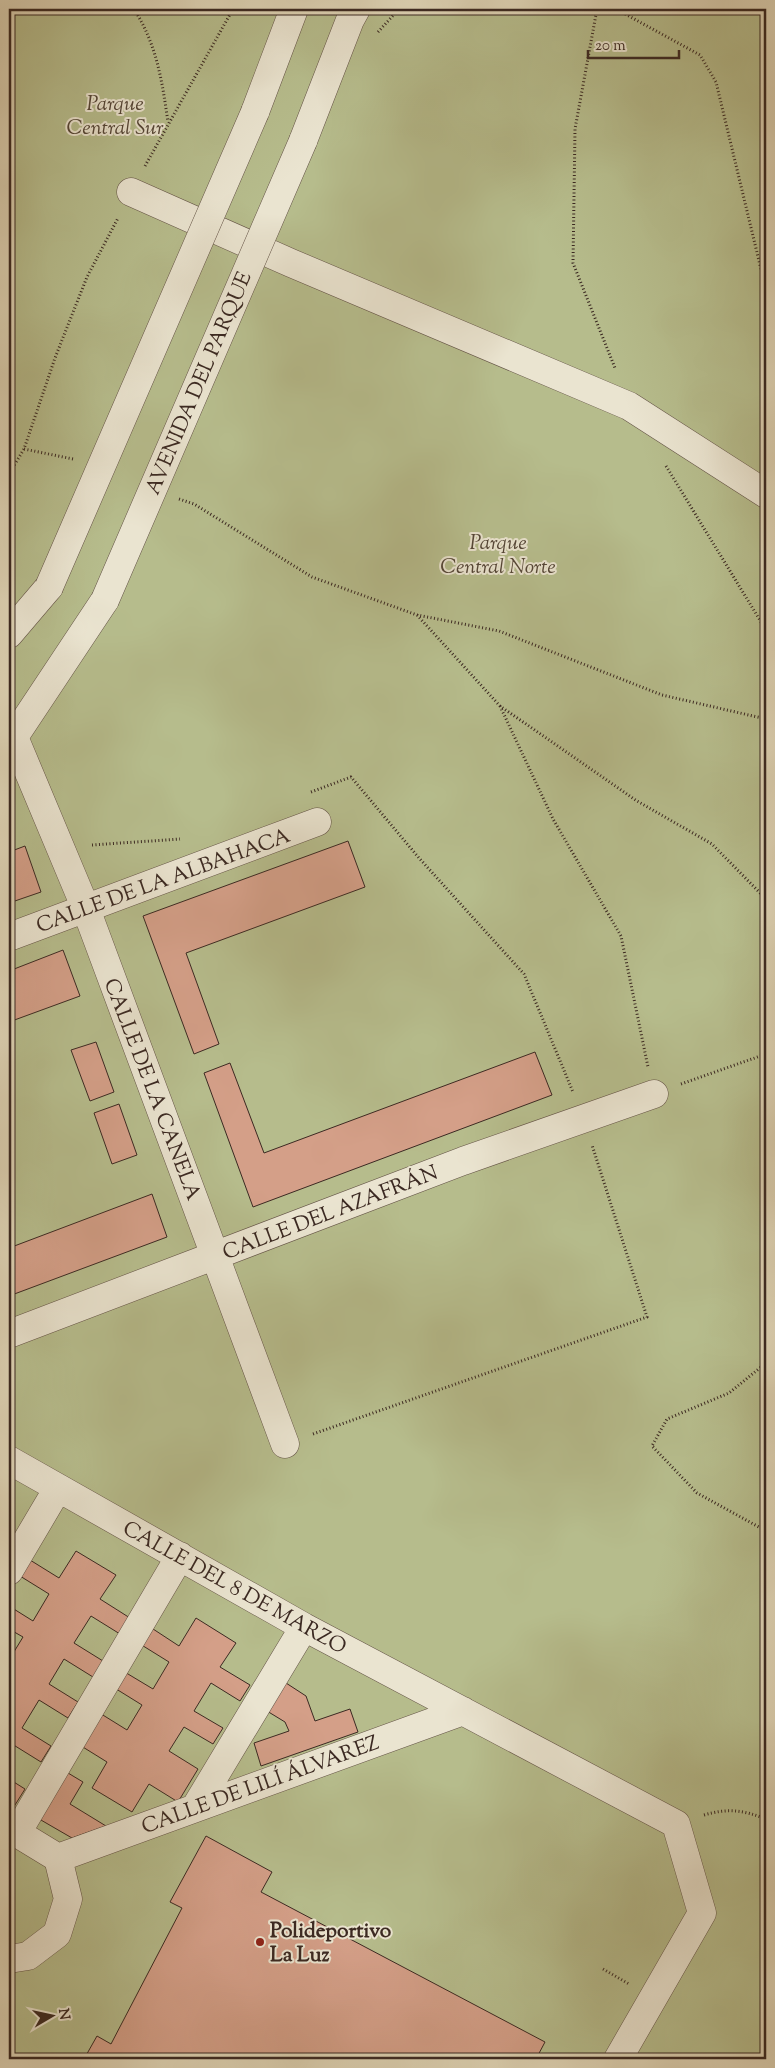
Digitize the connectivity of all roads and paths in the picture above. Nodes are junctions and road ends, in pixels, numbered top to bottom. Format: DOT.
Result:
graph roads {
  1 [pos="134,9"];
  2 [pos="233,9"];
  3 [pos="294,9"];
  4 [pos="356,9"];
  5 [pos="597,9"];
  6 [pos="616,9"];
  7 [pos="168,124"];
  8 [pos="131,192"];
  9 [pos="766,290"];
  10 [pos="629,406"];
  11 [pos="24,449"];
  12 [pos="76,459"];
  13 [pos="665,464"];
  14 [pos="9,474"];
  15 [pos="766,494"];
  16 [pos="176,498"];
  17 [pos="417,615"];
  18 [pos="766,630"];
  19 [pos="9,634"];
  20 [pos="500,706"];
  21 [pos="766,718"];
  22 [pos="12,738"];
  23 [pos="306,793"];
  24 [pos="317,822"];
  25 [pos="188,836"];
  26 [pos="61,846"];
  27 [pos="766,899"];
  28 [pos="86,909"];
  29 [pos="9,937"];
  30 [pos="766,1054"];
  31 [pos="654,1094"];
  32 [pos="584,1118"];
  33 [pos="216,1255"];
  34 [pos="9,1334"];
  35 [pos="766,1363"];
  36 [pos="285,1444"];
  37 [pos="9,1460"];
  38 [pos="58,1488"];
  39 [pos="766,1531"];
  40 [pos="180,1556"];
  41 [pos="9,1571"];
  42 [pos="304,1627"];
  43 [pos="463,1711"];
  44 [pos="195,1808"];
  45 [pos="766,1818"];
  46 [pos="676,1824"];
  47 [pos="13,1832"];
  48 [pos="58,1858"];
  49 [pos="9,1959"];
  50 [pos="618,2059"];
  1 -- 7 [label="path"];
  2 -- 7 [label="path"];
  3 -- 19 [label="street, bridge"];
  4 -- 22 [label="street, AVENIDA DEL PARQUE, bridge"];
  5 -- 10 [label="path"];
  6 -- 9 [label="path"];
  7 -- 8 [label="path"];
  8 -- 10 [label="street"];
  8 -- 11 [label="path"];
  10 -- 15 [label="street"];
  11 -- 12 [label="path"];
  11 -- 14 [label="path"];
  13 -- 18 [label="path"];
  16 -- 17 [label="path"];
  17 -- 20 [label="path"];
  17 -- 21 [label="path"];
  20 -- 27 [label="path"];
  20 -- 31 [label="path"];
  22 -- 26 [label="street, CALLE DE LA CANELA"];
  23 -- 32 [label="path"];
  24 -- 28 [label="street, CALLE DE LA ALBAHACA"];
  25 -- 26 [label="path"];
  26 -- 28 [label="street, CALLE DE LA CANELA"];
  28 -- 29 [label="street, CALLE DE LA ALBAHACA"];
  28 -- 33 [label="street, CALLE DE LA CANELA"];
  30 -- 31 [label="path"];
  31 -- 32 [label="street, CALLE DEL AZAFRÁN"];
  32 -- 33 [label="street, CALLE DEL AZAFRÁN"];
  32 -- 36 [label="path"];
  33 -- 34 [label="street, CALLE DEL AZAFRÁN"];
  33 -- 36 [label="street, CALLE DE LA CANELA"];
  35 -- 39 [label="path"];
  37 -- 38 [label="street, CALLE DEL 8 DE MARZO"];
  38 -- 40 [label="street, CALLE DEL 8 DE MARZO"];
  38 -- 41 [label="street"];
  40 -- 42 [label="street, CALLE DEL 8 DE MARZO"];
  40 -- 47 [label="street"];
  42 -- 43 [label="street, CALLE DEL 8 DE MARZO"];
  42 -- 44 [label="street"];
  43 -- 44 [label="street, CALLE DE LILÍ ÁLVAREZ"];
  43 -- 46 [label="street, CALLE DEL 8 DE MARZO"];
  44 -- 48 [label="street, CALLE DE LILÍ ÁLVAREZ"];
  45 -- 46 [label="path"];
  46 -- 50 [label="street"];
  47 -- 48 [label="street"];
  48 -- 49 [label="street"];
}
